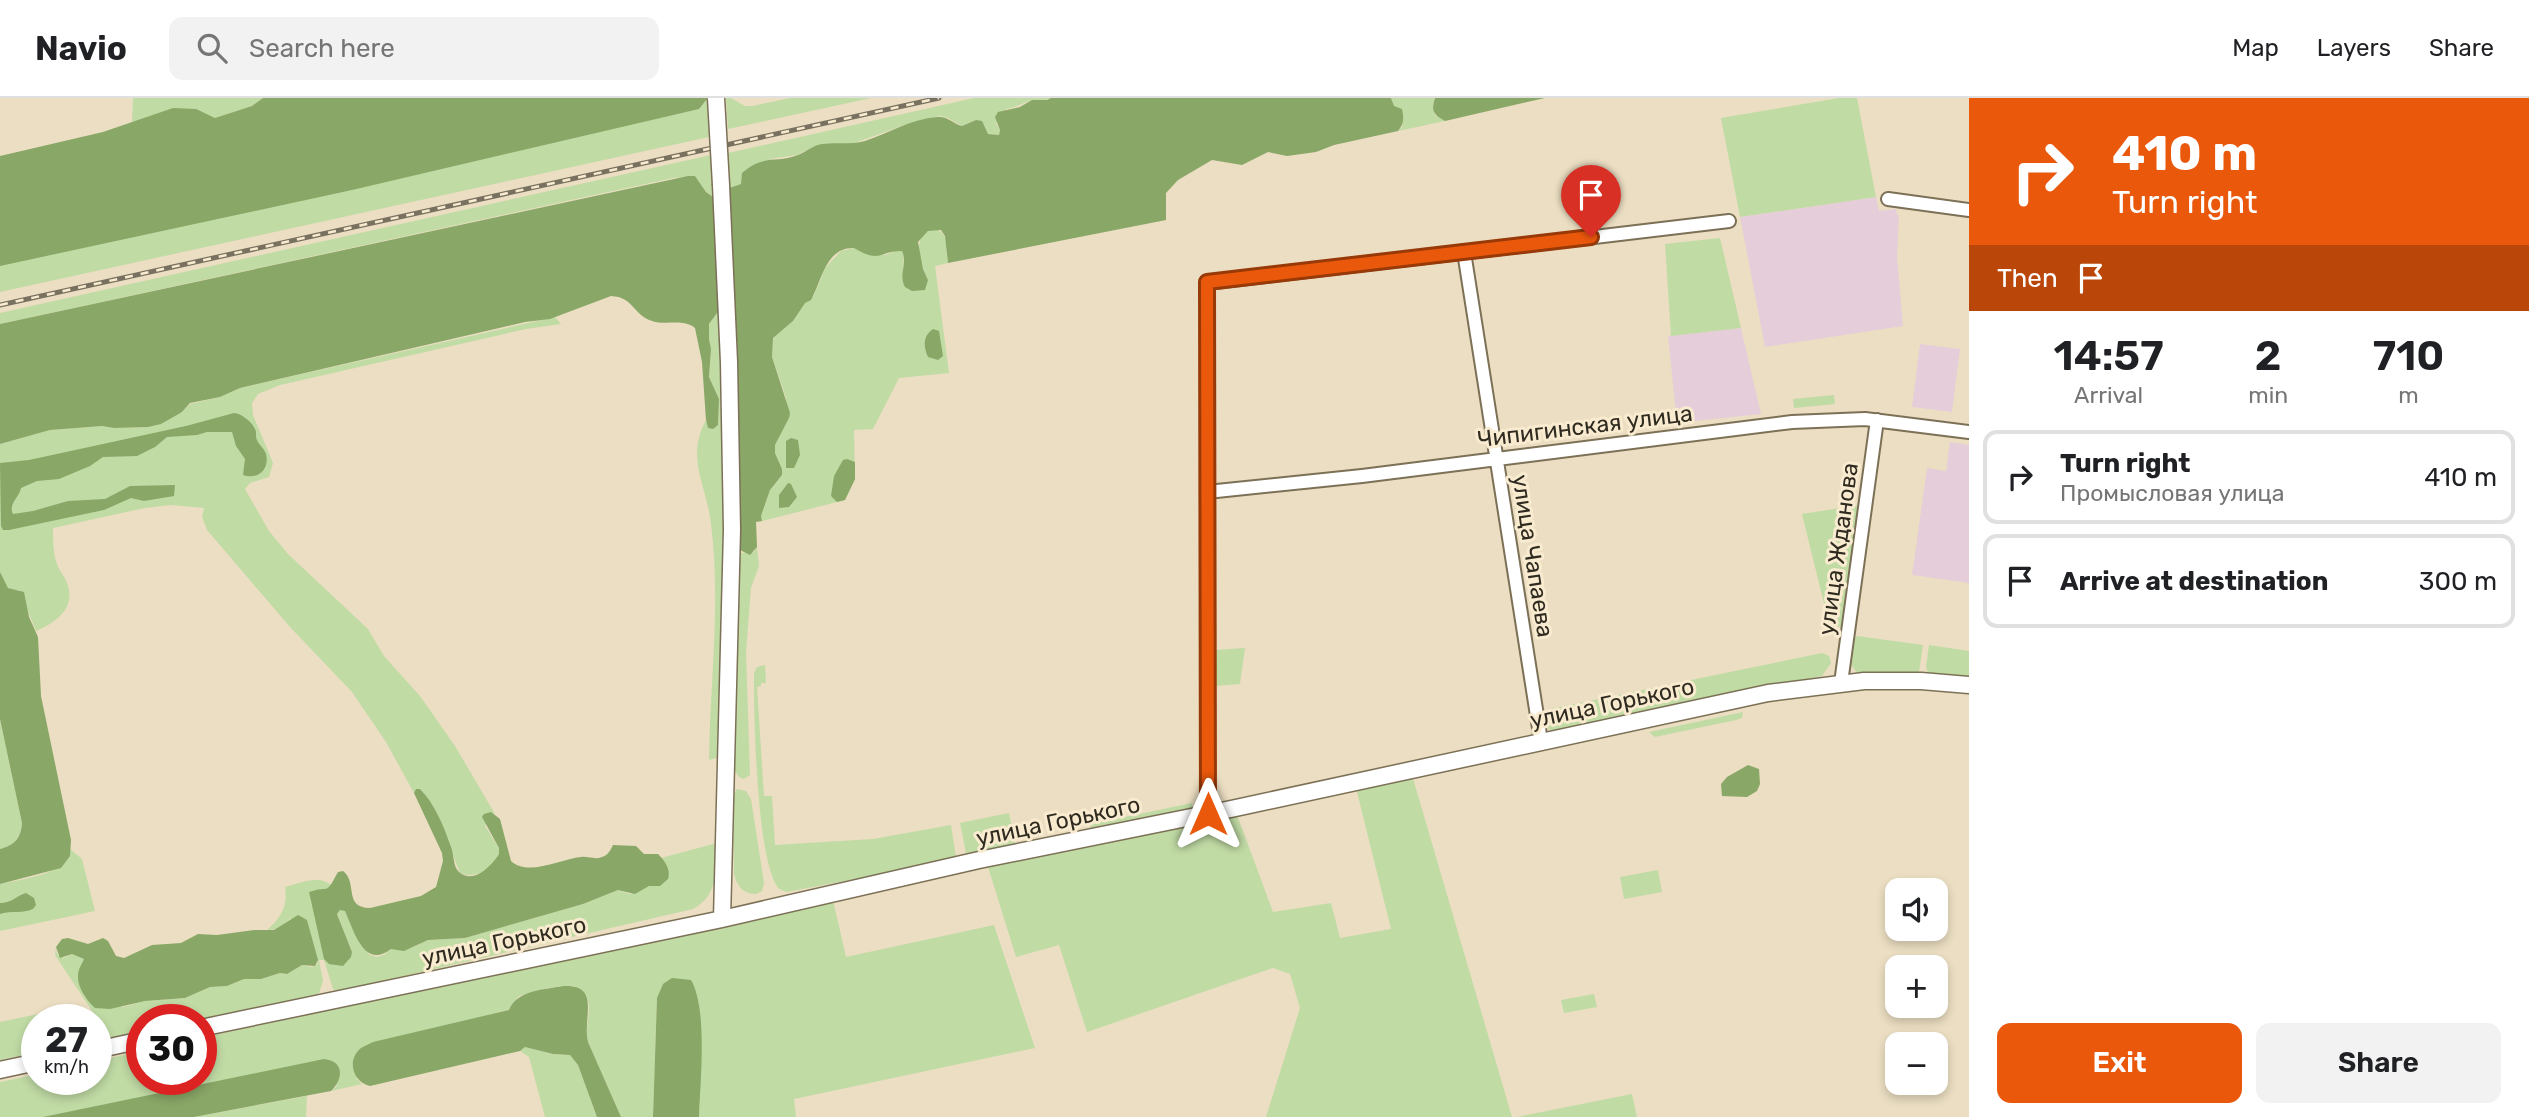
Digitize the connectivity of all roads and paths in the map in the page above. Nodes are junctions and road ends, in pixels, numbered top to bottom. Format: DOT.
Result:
graph roads {
  1 [pos="716,98"];
  2 [pos="1888,199"];
  3 [pos="1969,210"];
  4 [pos="1729,221"];
  5 [pos="1464,252"];
  6 [pos="1877,420"];
  7 [pos="1969,432"];
  8 [pos="1497,459"];
  9 [pos="1207,492"];
  10 [pos="1841,683"];
  11 [pos="1969,685"];
  12 [pos="1541,741"];
  13 [pos="1208,814"];
  14 [pos="722,919"];
  15 [pos="217,1025"];
  16 [pos="21,1065"];
  17 [pos="0,1070"];
  1 -- 14 [label="main road, bridge"];
  2 -- 3 [label="street"];
  4 -- 5 [label="street"];
  5 -- 8 [label="street, улица Чапаева"];
  5 -- 9 [label="street"];
  6 -- 7 [label="street, Чипигинская улица"];
  6 -- 8 [label="street, Чипигинская улица"];
  6 -- 10 [label="street, улица Жданова"];
  8 -- 9 [label="street, Чипигинская улица"];
  8 -- 12 [label="street, улица Чапаева"];
  9 -- 13 [label="street"];
  10 -- 11 [label="main road, улица Горького"];
  10 -- 12 [label="main road, улица Горького"];
  12 -- 13 [label="main road, улица Горького"];
  13 -- 14 [label="main road, улица Горького"];
  14 -- 15 [label="main road, улица Горького"];
  16 -- 17 [label="main road"];
}
